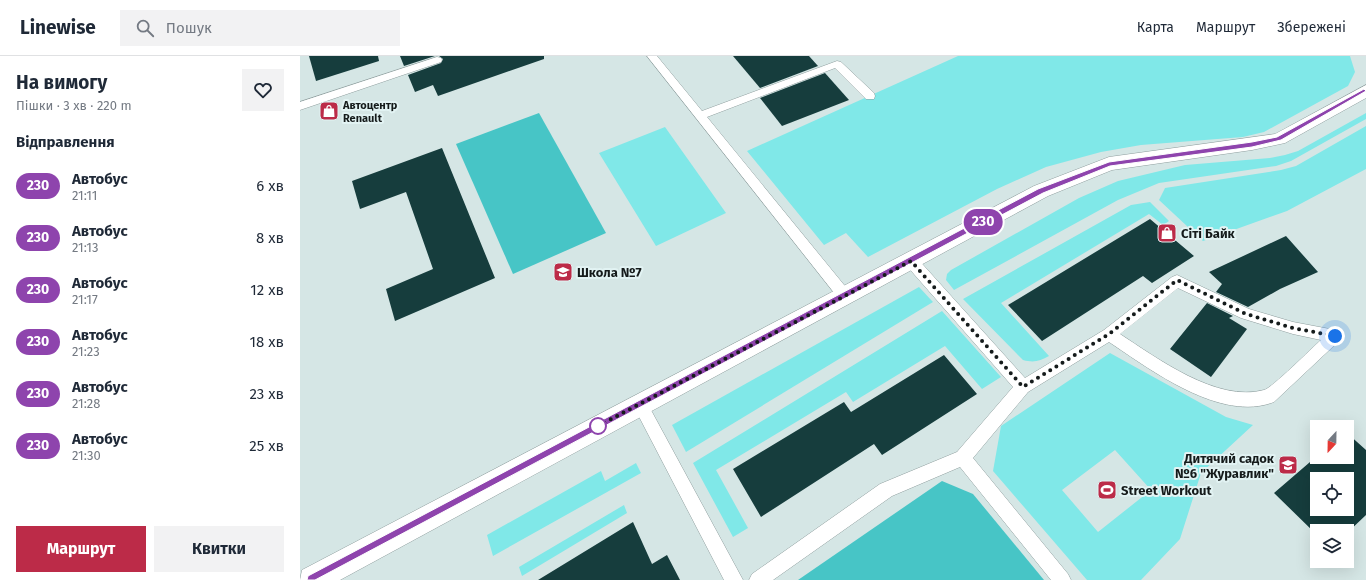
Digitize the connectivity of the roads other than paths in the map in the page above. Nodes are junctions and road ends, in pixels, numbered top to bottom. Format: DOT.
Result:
graph roads {
  1 [pos="652,56"];
  2 [pos="437,60"];
  3 [pos="1366,91"];
  4 [pos="870,96"];
  5 [pos="300,106"];
  6 [pos="700,116"];
  7 [pos="911,261"];
  8 [pos="844,295"];
  9 [pos="1109,334"];
  10 [pos="1023,387"];
  11 [pos="640,404"];
  12 [pos="963,458"];
  13 [pos="312,580"];
  14 [pos="734,580"];
  15 [pos="758,580"];
  16 [pos="1062,580"];
  1 -- 6 [label="lane"];
  2 -- 5 [label="lane"];
  3 -- 7 [label="street"];
  4 -- 6 [label="lane"];
  6 -- 8 [label="lane"];
  7 -- 8 [label="street"];
  7 -- 10 [label="lane"];
  8 -- 11 [label="street"];
  9 -- 9 [label="lane"];
  9 -- 10 [label="lane"];
  10 -- 12 [label="lane"];
  11 -- 13 [label="street"];
  11 -- 14 [label="lane"];
  12 -- 15 [label="lane"];
  12 -- 16 [label="lane"];
}
